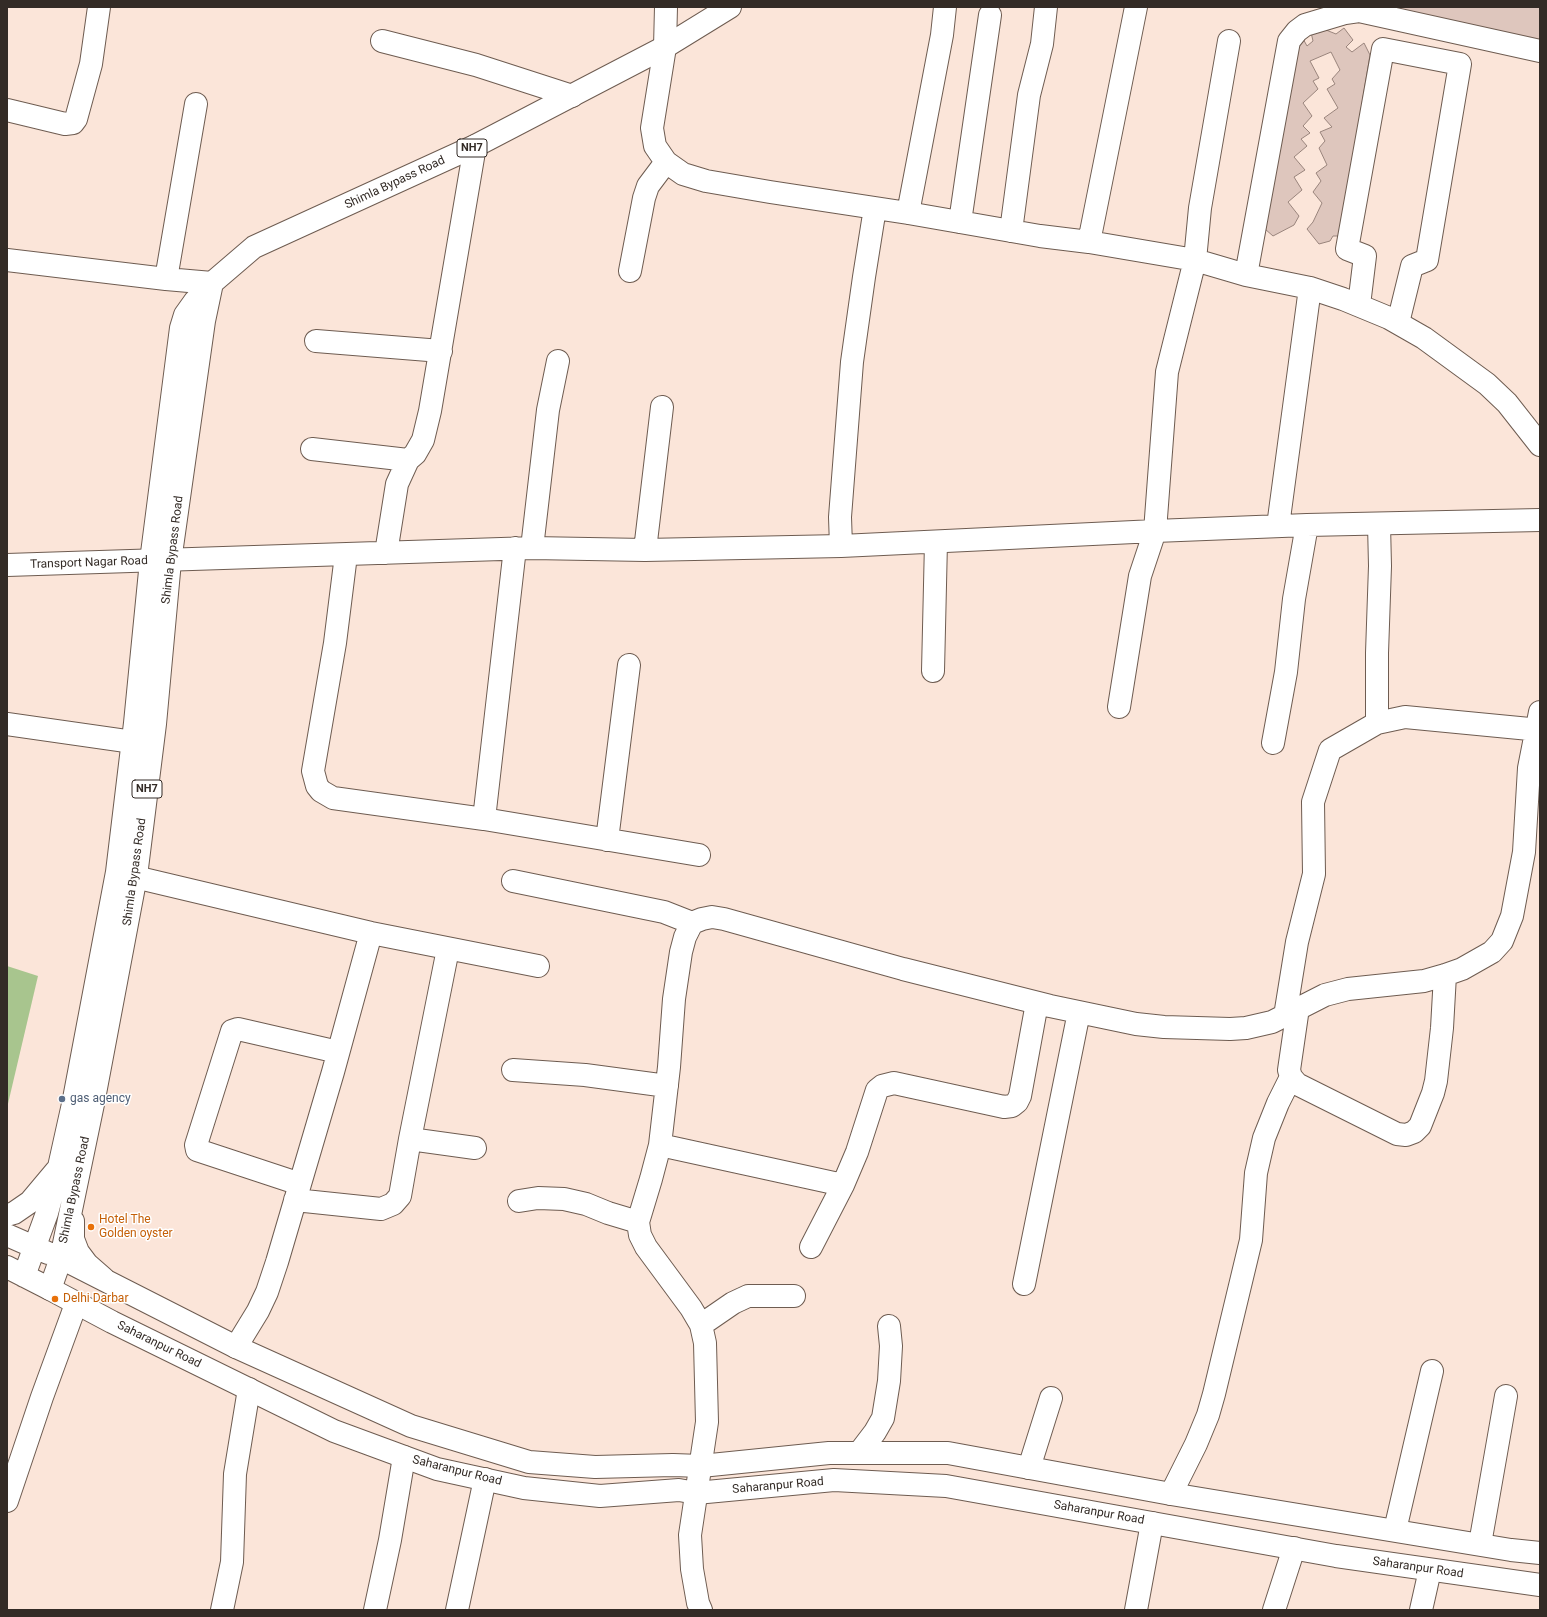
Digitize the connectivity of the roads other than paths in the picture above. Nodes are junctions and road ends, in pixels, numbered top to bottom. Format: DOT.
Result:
graph roads {
  1 [pos="99,7"];
  2 [pos="666,7"];
  3 [pos="730,7"];
  4 [pos="945,7"];
  5 [pos="1046,7"];
  6 [pos="1136,7"];
  7 [pos="990,15"];
  8 [pos="1229,40"];
  9 [pos="382,41"];
  10 [pos="665,47"];
  11 [pos="1540,51"];
  12 [pos="572,96"];
  13 [pos="196,104"];
  14 [pos="7,110"];
  15 [pos="475,146"];
  16 [pos="666,162"];
  17 [pos="875,208"];
  18 [pos="908,213"];
  19 [pos="960,222"];
  20 [pos="1011,231"];
  21 [pos="1089,242"];
  22 [pos="7,260"];
  23 [pos="1195,260"];
  24 [pos="630,271"];
  25 [pos="1246,275"];
  26 [pos="166,279"];
  27 [pos="212,283"];
  28 [pos="1310,288"];
  29 [pos="1359,305"];
  30 [pos="1398,323"];
  31 [pos="316,341"];
  32 [pos="441,351"];
  33 [pos="558,361"];
  34 [pos="662,407"];
  35 [pos="1540,445"];
  36 [pos="312,448"];
  37 [pos="408,460"];
  38 [pos="1540,520"];
  39 [pos="1379,524"];
  40 [pos="1307,525"];
  41 [pos="1278,526"];
  42 [pos="1155,531"];
  43 [pos="936,542"];
  44 [pos="841,546"];
  45 [pos="523,548"];
  46 [pos="645,550"];
  47 [pos="386,553"];
  48 [pos="346,555"];
  49 [pos="161,561"];
  50 [pos="7,565"];
  51 [pos="629,665"];
  52 [pos="933,671"];
  53 [pos="1119,707"];
  54 [pos="1377,723"];
  55 [pos="7,724"];
  56 [pos="1539,724"];
  57 [pos="133,742"];
  58 [pos="1273,743"];
  59 [pos="484,819"];
  60 [pos="607,840"];
  61 [pos="1532,854"];
  62 [pos="699,855"];
  63 [pos="126,874"];
  64 [pos="513,881"];
  65 [pos="692,923"];
  66 [pos="371,933"];
  67 [pos="448,949"];
  68 [pos="538,966"];
  69 [pos="1445,975"];
  70 [pos="1037,1003"];
  71 [pos="1079,1012"];
  72 [pos="1292,1012"];
  73 [pos="338,1052"];
  74 [pos="513,1070"];
  75 [pos="1290,1077"];
  76 [pos="667,1086"];
  77 [pos="410,1139"];
  78 [pos="660,1144"];
  79 [pos="475,1148"];
  80 [pos="58,1168"];
  81 [pos="844,1185"];
  82 [pos="298,1192"];
  83 [pos="73,1198"];
  84 [pos="519,1201"];
  85 [pos="7,1215"];
  86 [pos="638,1222"];
  87 [pos="7,1235"];
  88 [pos="36,1247"];
  89 [pos="811,1247"];
  90 [pos="61,1258"];
  91 [pos="16,1271"];
  92 [pos="103,1278"];
  93 [pos="1024,1284"];
  94 [pos="50,1289"];
  95 [pos="794,1296"];
  96 [pos="76,1304"];
  97 [pos="701,1325"];
  98 [pos="890,1326"];
  99 [pos="236,1347"];
  100 [pos="1432,1371"];
  101 [pos="249,1390"];
  102 [pos="1506,1396"];
  103 [pos="1051,1398"];
  104 [pos="859,1453"];
  105 [pos="404,1457"];
  106 [pos="701,1466"];
  107 [pos="1029,1468"];
  108 [pos="485,1479"];
  109 [pos="696,1493"];
  110 [pos="1171,1494"];
  111 [pos="7,1502"];
  112 [pos="1152,1523"];
  113 [pos="1395,1530"];
  114 [pos="1480,1544"];
  115 [pos="1294,1548"];
  116 [pos="1540,1553"];
  117 [pos="1430,1570"];
  118 [pos="1540,1585"];
  119 [pos="222,1610"];
  120 [pos="375,1610"];
  121 [pos="457,1610"];
  122 [pos="701,1610"];
  123 [pos="1136,1610"];
  124 [pos="1274,1610"];
  125 [pos="1421,1610"];
  1 -- 14 [label="main road"];
  2 -- 10 [label="main road"];
  3 -- 10 [label="main road, Shimla Bypass Road / NH7"];
  4 -- 18 [label="main road"];
  5 -- 20 [label="main road"];
  6 -- 21 [label="main road"];
  7 -- 19 [label="main road"];
  8 -- 23 [label="main road"];
  9 -- 12 [label="main road"];
  10 -- 12 [label="main road, Shimla Bypass Road / NH7"];
  10 -- 16 [label="main road"];
  11 -- 25 [label="main road"];
  12 -- 15 [label="main road, Shimla Bypass Road / NH7"];
  13 -- 26 [label="main road"];
  15 -- 27 [label="main road, Shimla Bypass Road / NH7"];
  15 -- 32 [label="main road"];
  16 -- 17 [label="main road"];
  16 -- 24 [label="main road"];
  17 -- 18 [label="main road"];
  17 -- 44 [label="main road"];
  18 -- 19 [label="main road"];
  19 -- 20 [label="main road"];
  20 -- 21 [label="main road"];
  21 -- 23 [label="main road"];
  22 -- 26 [label="main road"];
  23 -- 25 [label="main road"];
  23 -- 42 [label="main road"];
  25 -- 28 [label="main road"];
  26 -- 27 [label="main road"];
  27 -- 49 [label="main road, Shimla Bypass Road / NH7"];
  28 -- 29 [label="main road"];
  28 -- 41 [label="main road"];
  29 -- 30 [label="main road"];
  29 -- 30 [label="main road"];
  30 -- 35 [label="main road"];
  31 -- 32 [label="main road"];
  32 -- 37 [label="main road"];
  33 -- 45 [label="main road"];
  34 -- 46 [label="main road"];
  36 -- 37 [label="main road"];
  37 -- 47 [label="main road"];
  38 -- 39 [label="main road, Transport Nagar Road"];
  39 -- 40 [label="main road, Transport Nagar Road"];
  39 -- 54 [label="main road"];
  40 -- 41 [label="main road, Transport Nagar Road"];
  40 -- 58 [label="main road"];
  41 -- 42 [label="main road, Transport Nagar Road"];
  42 -- 43 [label="main road, Transport Nagar Road"];
  42 -- 53 [label="main road"];
  43 -- 44 [label="main road, Transport Nagar Road"];
  43 -- 52 [label="main road"];
  44 -- 46 [label="main road, Transport Nagar Road"];
  45 -- 46 [label="main road, Transport Nagar Road"];
  45 -- 47 [label="main road, Transport Nagar Road"];
  45 -- 59 [label="main road"];
  47 -- 48 [label="main road, Transport Nagar Road"];
  48 -- 49 [label="main road, Transport Nagar Road"];
  48 -- 59 [label="main road"];
  49 -- 50 [label="main road, Transport Nagar Road"];
  49 -- 57 [label="main road, Shimla Bypass Road / NH7"];
  49 -- 63 [label="main road, Shimla Bypass Road / NH7"];
  51 -- 60 [label="main road"];
  54 -- 56 [label="main road"];
  54 -- 72 [label="main road"];
  55 -- 57 [label="main road"];
  56 -- 61 [label="main road"];
  57 -- 63 [label="main road, Shimla Bypass Road / NH7"];
  59 -- 60 [label="main road"];
  60 -- 62 [label="main road"];
  61 -- 69 [label="main road"];
  63 -- 66 [label="main road"];
  63 -- 80 [label="main road, Shimla Bypass Road / NH7"];
  63 -- 83 [label="main road, Shimla Bypass Road / NH7"];
  64 -- 65 [label="main road"];
  65 -- 70 [label="main road"];
  65 -- 76 [label="main road"];
  66 -- 67 [label="main road"];
  66 -- 73 [label="main road"];
  67 -- 68 [label="main road"];
  67 -- 77 [label="main road"];
  69 -- 72 [label="main road"];
  69 -- 75 [label="main road"];
  70 -- 71 [label="main road"];
  70 -- 81 [label="main road"];
  71 -- 72 [label="main road"];
  71 -- 93 [label="main road"];
  72 -- 75 [label="main road"];
  73 -- 82 [label="main road"];
  73 -- 82 [label="main road"];
  74 -- 76 [label="main road"];
  75 -- 110 [label="main road"];
  76 -- 78 [label="main road"];
  77 -- 79 [label="main road"];
  77 -- 82 [label="main road"];
  78 -- 81 [label="main road"];
  78 -- 86 [label="main road"];
  80 -- 85 [label="main road"];
  80 -- 88 [label="main road, Shimla Bypass Road / NH7"];
  81 -- 89 [label="main road"];
  82 -- 99 [label="main road"];
  83 -- 90 [label="main road, Shimla Bypass Road / NH7"];
  83 -- 92 [label="main road"];
  84 -- 86 [label="main road"];
  86 -- 97 [label="main road"];
  87 -- 88 [label="main road"];
  88 -- 90 [label="main road"];
  88 -- 91 [label="main road, Shimla Bypass Road / NH7"];
  90 -- 92 [label="main road"];
  90 -- 94 [label="main road, Shimla Bypass Road / NH7"];
  91 -- 94 [label="main road, NH7"];
  92 -- 99 [label="main road"];
  94 -- 96 [label="main road, Saharanpur Road"];
  95 -- 97 [label="main road"];
  96 -- 101 [label="main road, Saharanpur Road"];
  96 -- 111 [label="main road"];
  97 -- 106 [label="main road"];
  98 -- 104 [label="main road"];
  99 -- 106 [label="main road"];
  100 -- 113 [label="main road"];
  101 -- 105 [label="main road, Saharanpur Road"];
  101 -- 119 [label="main road"];
  102 -- 114 [label="main road"];
  103 -- 107 [label="main road"];
  104 -- 106 [label="main road"];
  104 -- 107 [label="main road"];
  105 -- 108 [label="main road, Saharanpur Road"];
  105 -- 120 [label="main road"];
  106 -- 109 [label="main road"];
  107 -- 110 [label="main road"];
  108 -- 109 [label="main road, Saharanpur Road"];
  108 -- 121 [label="main road"];
  109 -- 112 [label="main road, Saharanpur Road"];
  109 -- 122 [label="main road"];
  110 -- 113 [label="main road"];
  112 -- 115 [label="main road, Saharanpur Road"];
  112 -- 123 [label="main road"];
  113 -- 114 [label="main road"];
  114 -- 116 [label="main road"];
  115 -- 117 [label="main road, Saharanpur Road"];
  115 -- 124 [label="main road"];
  117 -- 118 [label="main road, Saharanpur Road"];
  117 -- 125 [label="main road"];
}
